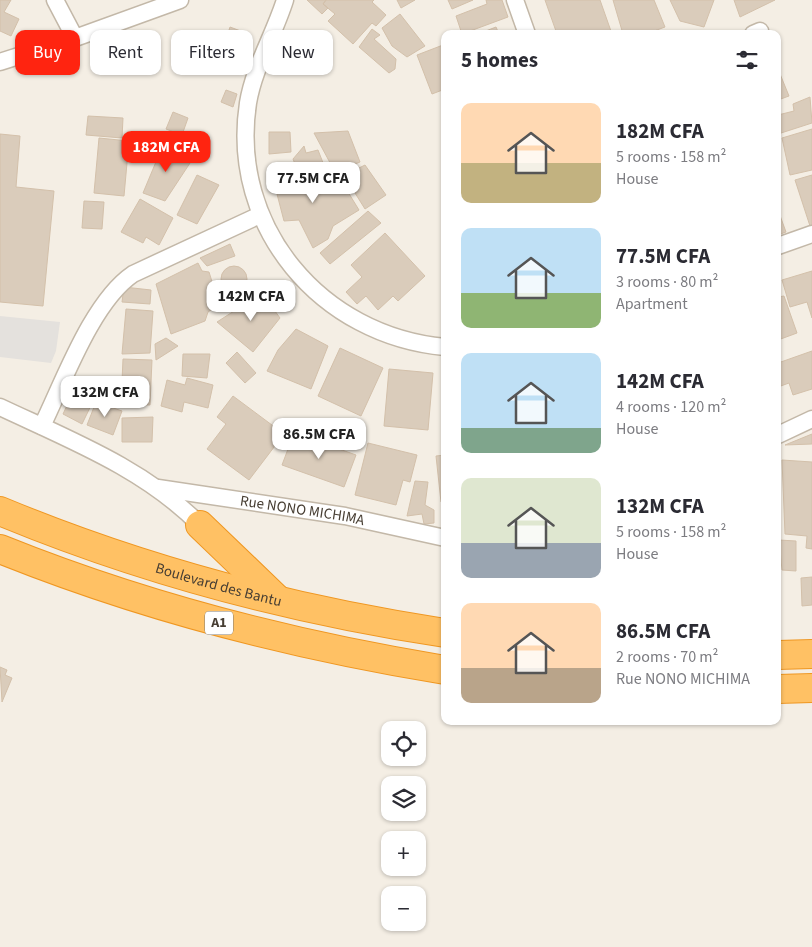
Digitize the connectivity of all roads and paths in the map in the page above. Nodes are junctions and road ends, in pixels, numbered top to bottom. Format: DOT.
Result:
graph roads {
  1 [pos="55,0"];
  2 [pos="180,0"];
  3 [pos="285,0"];
  4 [pos="515,0"];
  5 [pos="71,30"];
  6 [pos="526,30"];
  7 [pos="80,36"];
  8 [pos="15,57"];
  9 [pos="0,62"];
  10 [pos="260,215"];
  11 [pos="812,234"];
  12 [pos="781,245"];
  13 [pos="441,346"];
  14 [pos="0,406"];
  15 [pos="812,419"];
  16 [pos="42,426"];
  17 [pos="781,434"];
  18 [pos="158,488"];
  19 [pos="0,511"];
  20 [pos="200,525"];
  21 [pos="441,537"];
  22 [pos="0,549"];
  23 [pos="171,571"];
  24 [pos="279,601"];
  25 [pos="441,632"];
  26 [pos="812,654"];
  27 [pos="781,655"];
  28 [pos="441,669"];
  29 [pos="812,688"];
  30 [pos="781,689"];
  1 -- 5 [label="street"];
  2 -- 7 [label="street"];
  3 -- 10 [label="street"];
  4 -- 6 [label="street"];
  8 -- 9 [label="street"];
  10 -- 13 [label="street"];
  10 -- 16 [label="street"];
  11 -- 12 [label="street"];
  14 -- 16 [label="street"];
  15 -- 17 [label="street"];
  16 -- 18 [label="street"];
  18 -- 20 [label="street"];
  18 -- 21 [label="street, Rue NONO MICHIMA"];
  19 -- 23 [label="highway, Boulevard des Bantu / A1"];
  20 -- 23 [label="highway"];
  20 -- 24 [label="highway"];
  22 -- 28 [label="highway, A1"];
  23 -- 24 [label="highway, Boulevard des Bantu / A1"];
  24 -- 25 [label="highway, Boulevard des Bantu / A1"];
  26 -- 27 [label="highway"];
  29 -- 30 [label="highway"];
}
